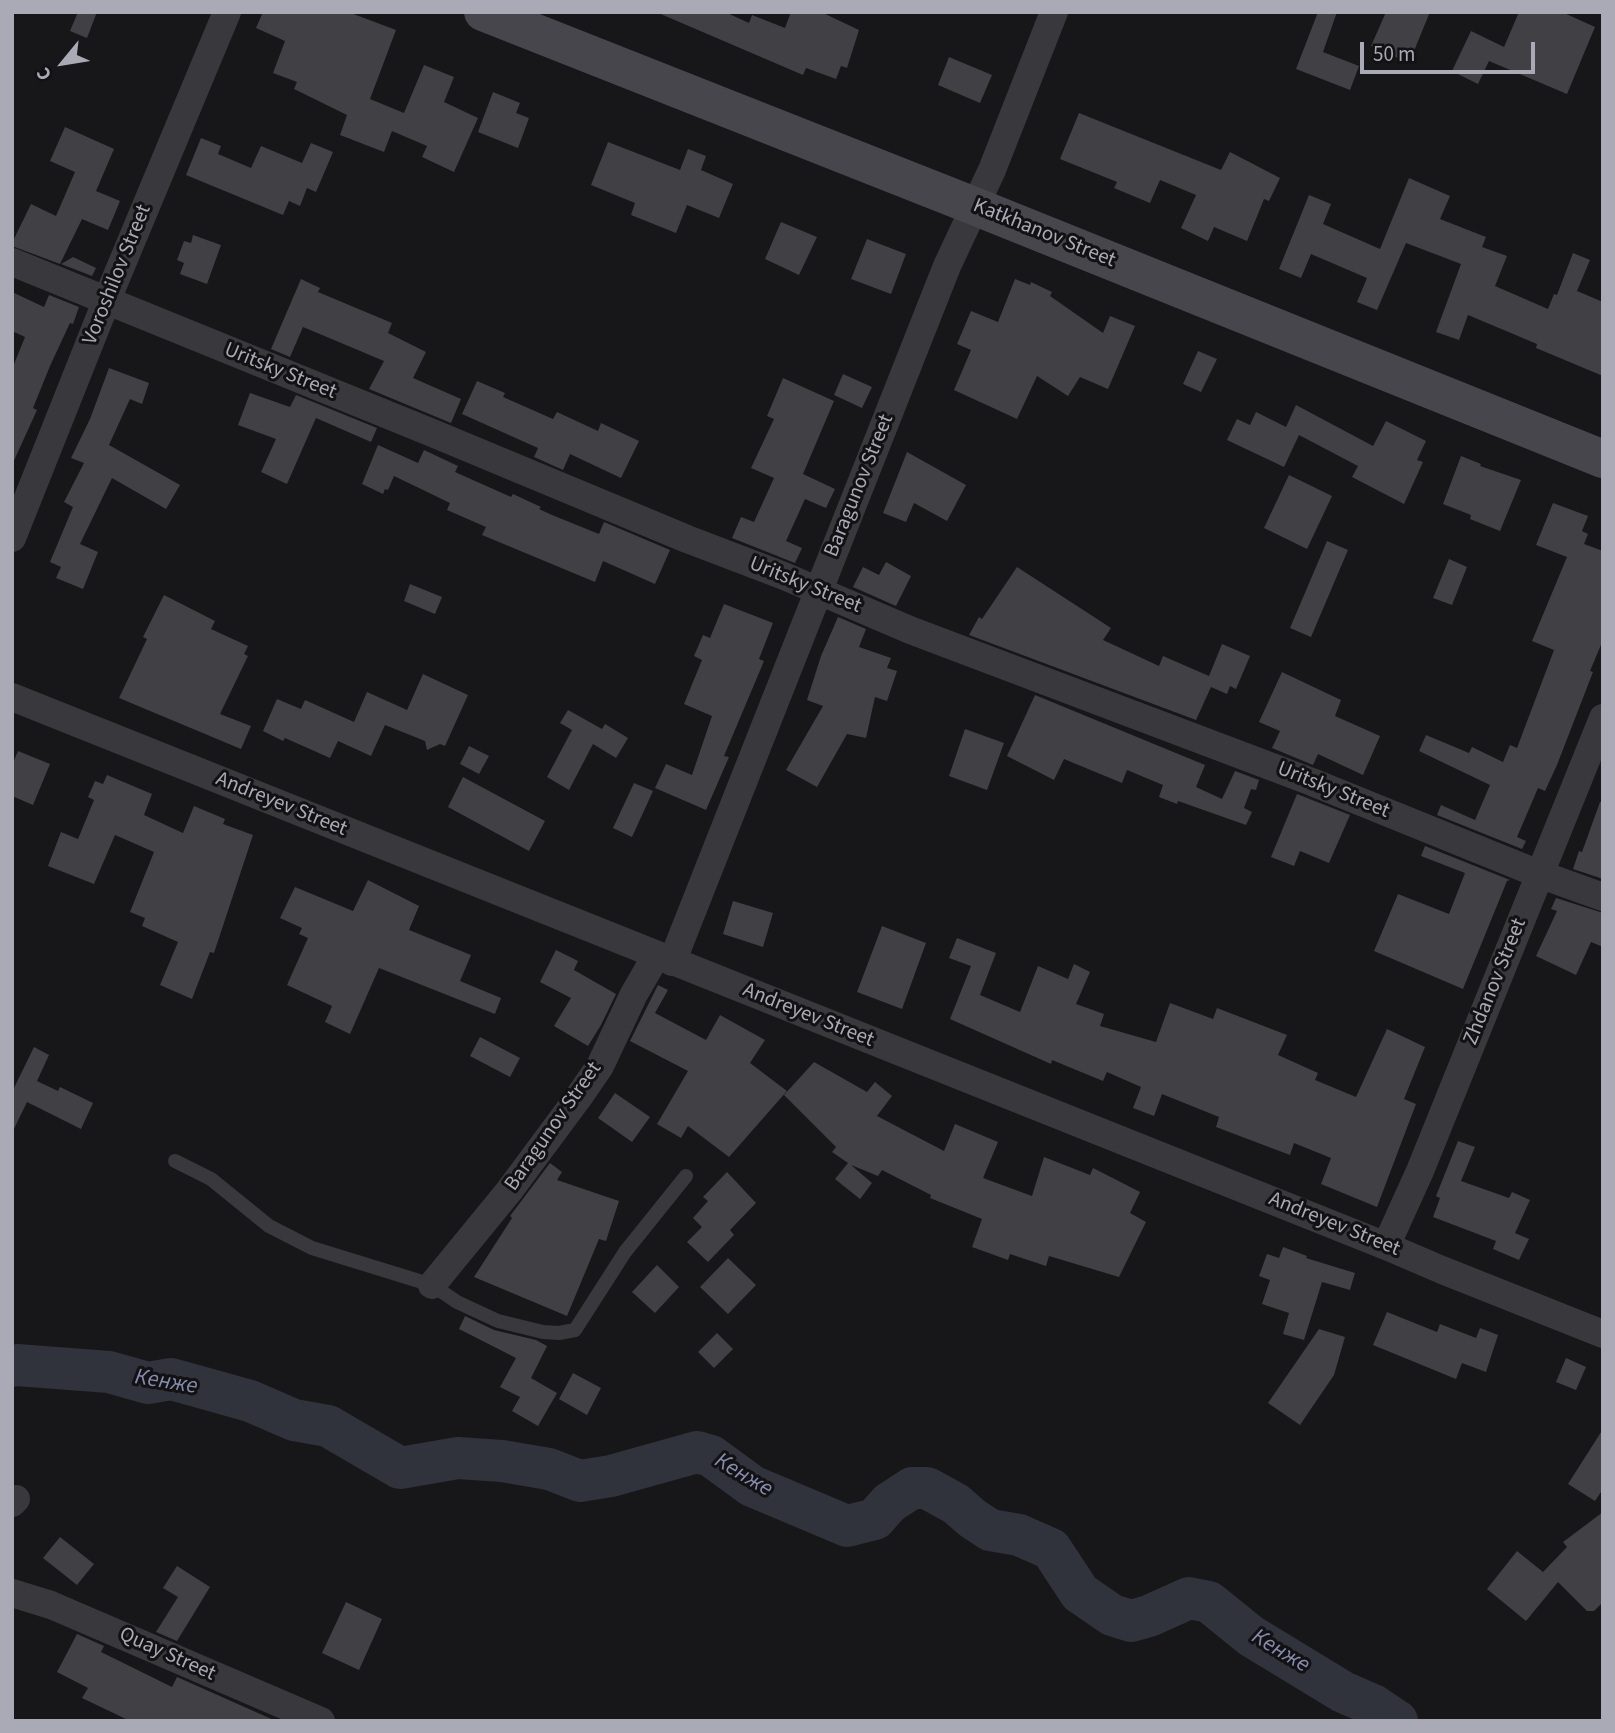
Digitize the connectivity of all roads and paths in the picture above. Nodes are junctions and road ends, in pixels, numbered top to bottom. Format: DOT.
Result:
graph roads {
  1 [pos="227,12"];
  2 [pos="483,12"];
  3 [pos="1054,12"];
  4 [pos="974,206"];
  5 [pos="12,262"];
  6 [pos="106,302"];
  7 [pos="1603,459"];
  8 [pos="12,538"];
  9 [pos="818,590"];
  10 [pos="12,697"];
  11 [pos="1603,718"];
  12 [pos="1539,874"];
  13 [pos="1603,897"];
  14 [pos="664,959"];
  15 [pos="175,1161"];
  16 [pos="686,1176"];
  17 [pos="1387,1246"];
  18 [pos="432,1286"];
  19 [pos="1603,1334"];
  20 [pos="12,1593"];
  21 [pos="321,1721"];
  1 -- 6 [label="street, Voroshilov Street"];
  2 -- 4 [label="street, Katkhanov Street"];
  3 -- 4 [label="street, Baragunov Street"];
  4 -- 7 [label="street, Katkhanov Street"];
  4 -- 9 [label="street, Baragunov Street"];
  5 -- 6 [label="street, Uritsky Street"];
  6 -- 8 [label="street, Voroshilov Street"];
  6 -- 9 [label="street, Uritsky Street"];
  9 -- 12 [label="street, Uritsky Street"];
  9 -- 14 [label="street, Baragunov Street"];
  10 -- 14 [label="street, Andreyev Street"];
  11 -- 12 [label="street, Zhdanov Street"];
  12 -- 13 [label="street, Uritsky Street"];
  12 -- 17 [label="street, Zhdanov Street"];
  14 -- 17 [label="street, Andreyev Street"];
  14 -- 18 [label="street, Baragunov Street"];
  15 -- 18 [label="lane"];
  16 -- 18 [label="lane"];
  17 -- 19 [label="street, Andreyev Street"];
  20 -- 21 [label="street, Quay Street"];
}
